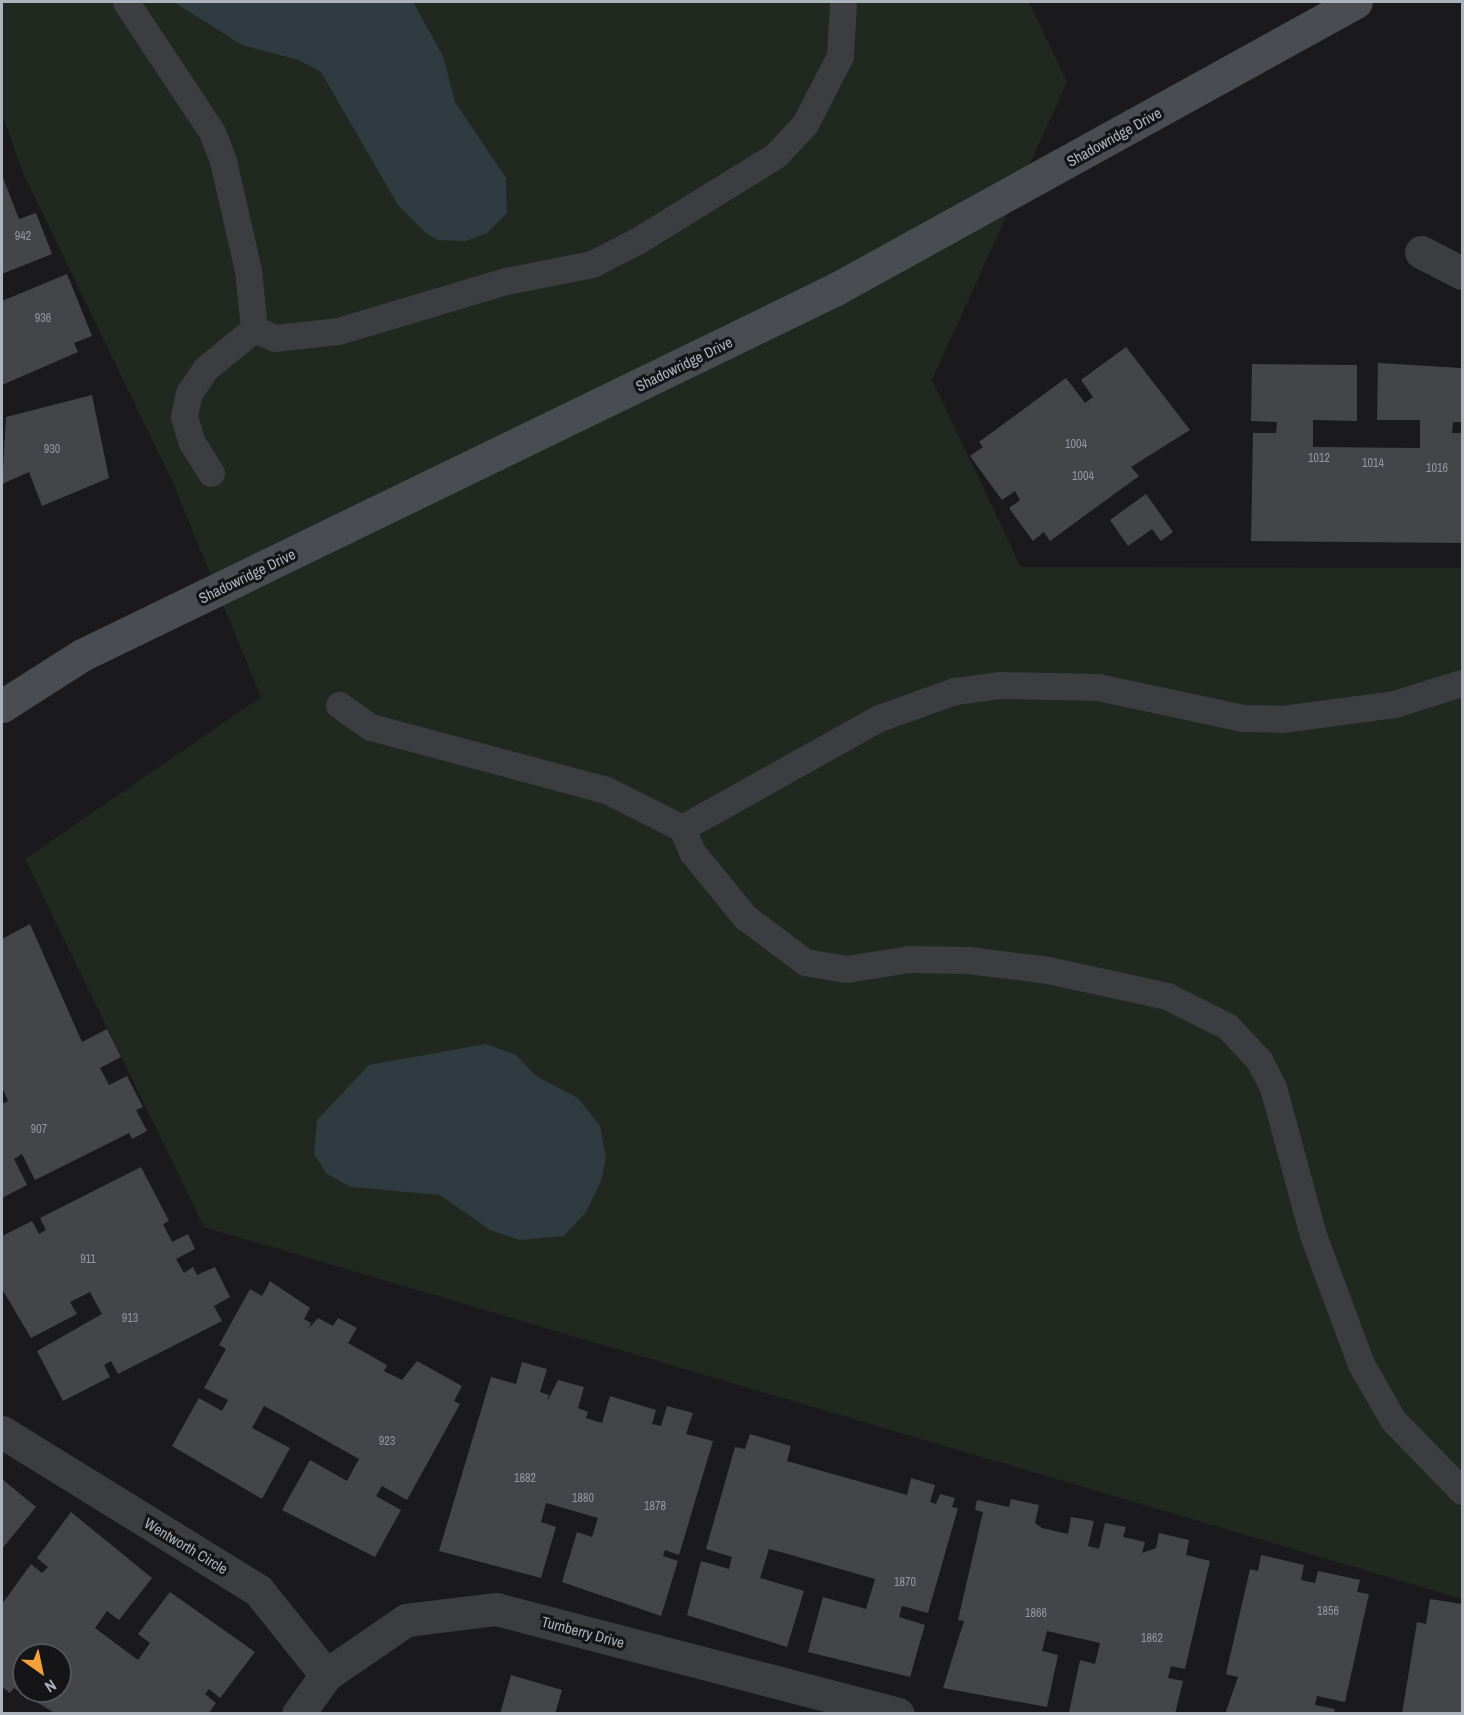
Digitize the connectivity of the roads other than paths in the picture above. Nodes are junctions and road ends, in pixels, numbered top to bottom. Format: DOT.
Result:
graph roads {
  1 [pos="126,2"];
  2 [pos="843,2"];
  3 [pos="1339,6"];
  4 [pos="1421,252"];
  5 [pos="1462,273"];
  6 [pos="254,329"];
  7 [pos="211,473"];
  8 [pos="1462,683"];
  9 [pos="339,705"];
  10 [pos="2,706"];
  11 [pos="682,828"];
  12 [pos="2,1413"];
  13 [pos="10,1439"];
  14 [pos="1462,1491"];
  15 [pos="326,1675"];
  16 [pos="298,1713"];
  17 [pos="898,1713"];
  1 -- 6 [label="lane"];
  2 -- 6 [label="lane"];
  3 -- 10 [label="main road, Shadowridge Drive"];
  4 -- 5 [label="street"];
  6 -- 7 [label="lane"];
  8 -- 11 [label="lane"];
  9 -- 11 [label="lane"];
  11 -- 14 [label="lane"];
  12 -- 13 [label="street, Wentworth Circle"];
  13 -- 15 [label="street, Wentworth Circle"];
  15 -- 16 [label="street, Turnberry Drive"];
  15 -- 17 [label="street, Turnberry Drive"];
}
